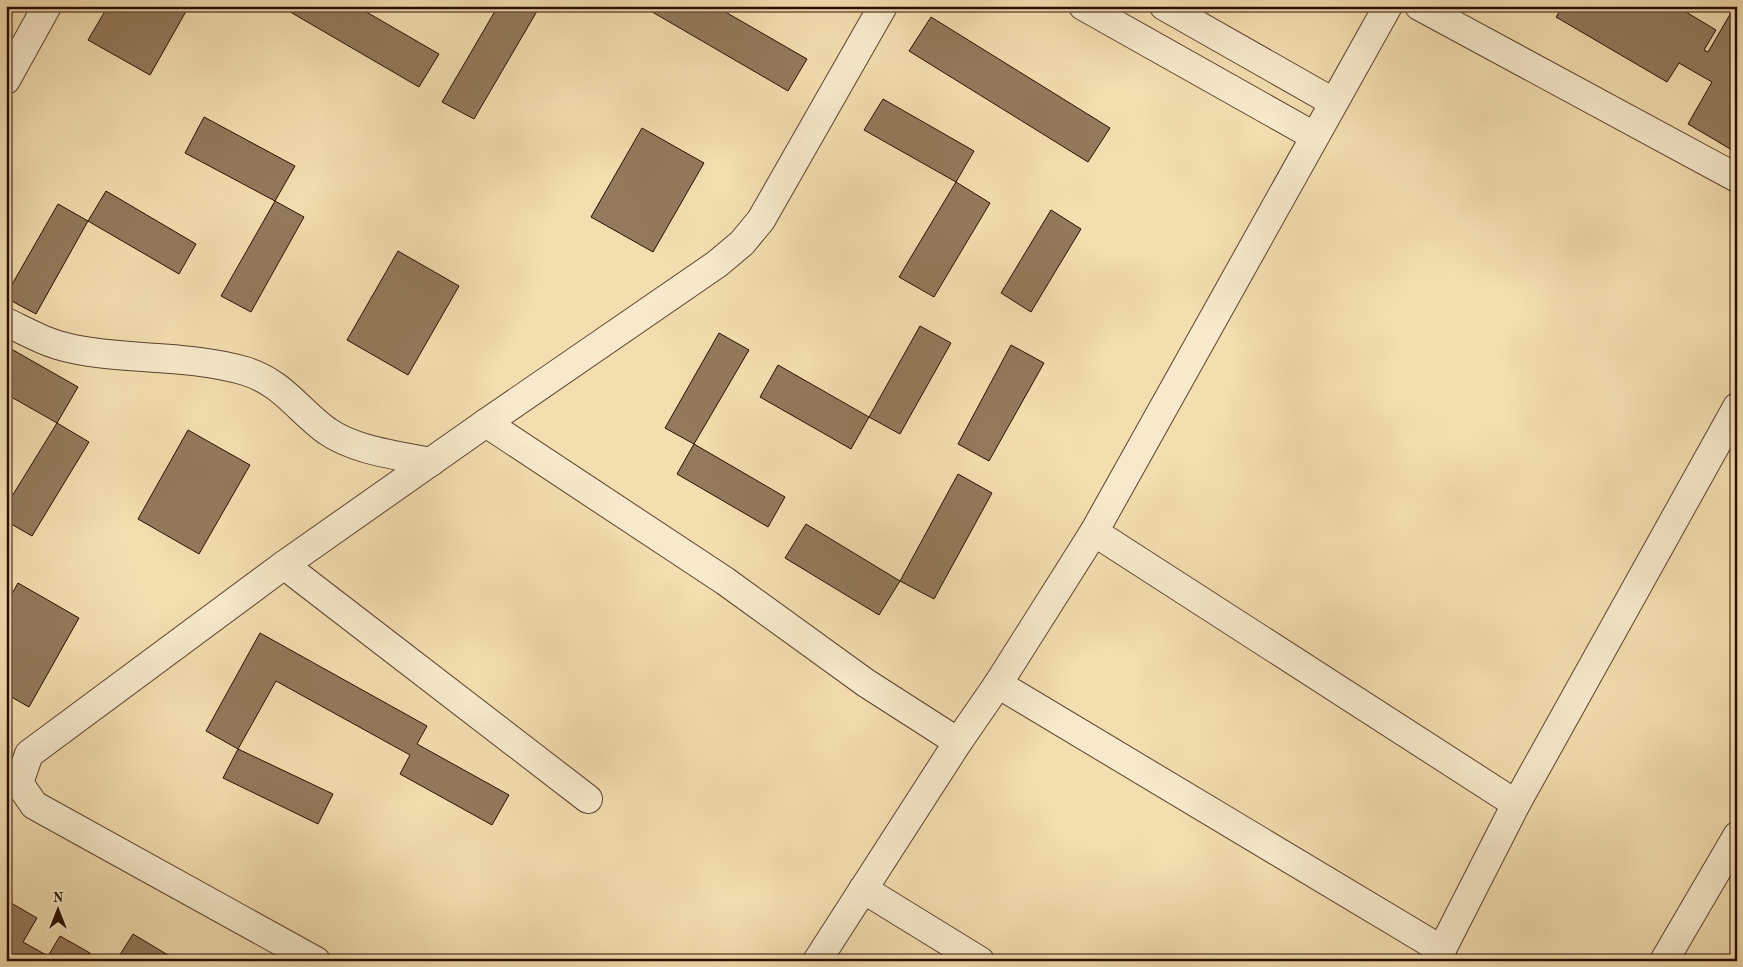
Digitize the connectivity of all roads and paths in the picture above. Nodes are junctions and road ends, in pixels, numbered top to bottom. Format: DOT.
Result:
graph roads {
  1 [pos="47,6"];
  2 [pos="883,6"];
  3 [pos="1083,6"];
  4 [pos="1164,6"];
  5 [pos="1388,6"];
  6 [pos="1419,6"];
  7 [pos="6,80"];
  8 [pos="1333,102"];
  9 [pos="1314,136"];
  10 [pos="1737,178"];
  11 [pos="6,322"];
  12 [pos="1737,407"];
  13 [pos="486,423"];
  14 [pos="431,462"];
  15 [pos="1094,532"];
  16 [pos="284,565"];
  17 [pos="998,684"];
  18 [pos="958,742"];
  19 [pos="588,799"];
  20 [pos="1516,804"];
  21 [pos="1737,836"];
  22 [pos="863,889"];
  23 [pos="1439,955"];
  24 [pos="316,961"];
  25 [pos="817,961"];
  26 [pos="980,961"];
  27 [pos="1664,961"];
  1 -- 7 [label="street"];
  2 -- 13 [label="street"];
  3 -- 9 [label="street"];
  4 -- 8 [label="street"];
  5 -- 8 [label="street"];
  6 -- 10 [label="street"];
  8 -- 9 [label="street"];
  9 -- 15 [label="street"];
  11 -- 14 [label="street"];
  12 -- 20 [label="street"];
  13 -- 14 [label="street"];
  13 -- 18 [label="street"];
  14 -- 16 [label="street"];
  15 -- 17 [label="street"];
  15 -- 20 [label="street"];
  16 -- 19 [label="street"];
  16 -- 24 [label="street"];
  17 -- 18 [label="street"];
  17 -- 23 [label="street"];
  18 -- 22 [label="street"];
  20 -- 23 [label="street"];
  21 -- 27 [label="street"];
  22 -- 25 [label="street"];
  22 -- 26 [label="street"];
}
